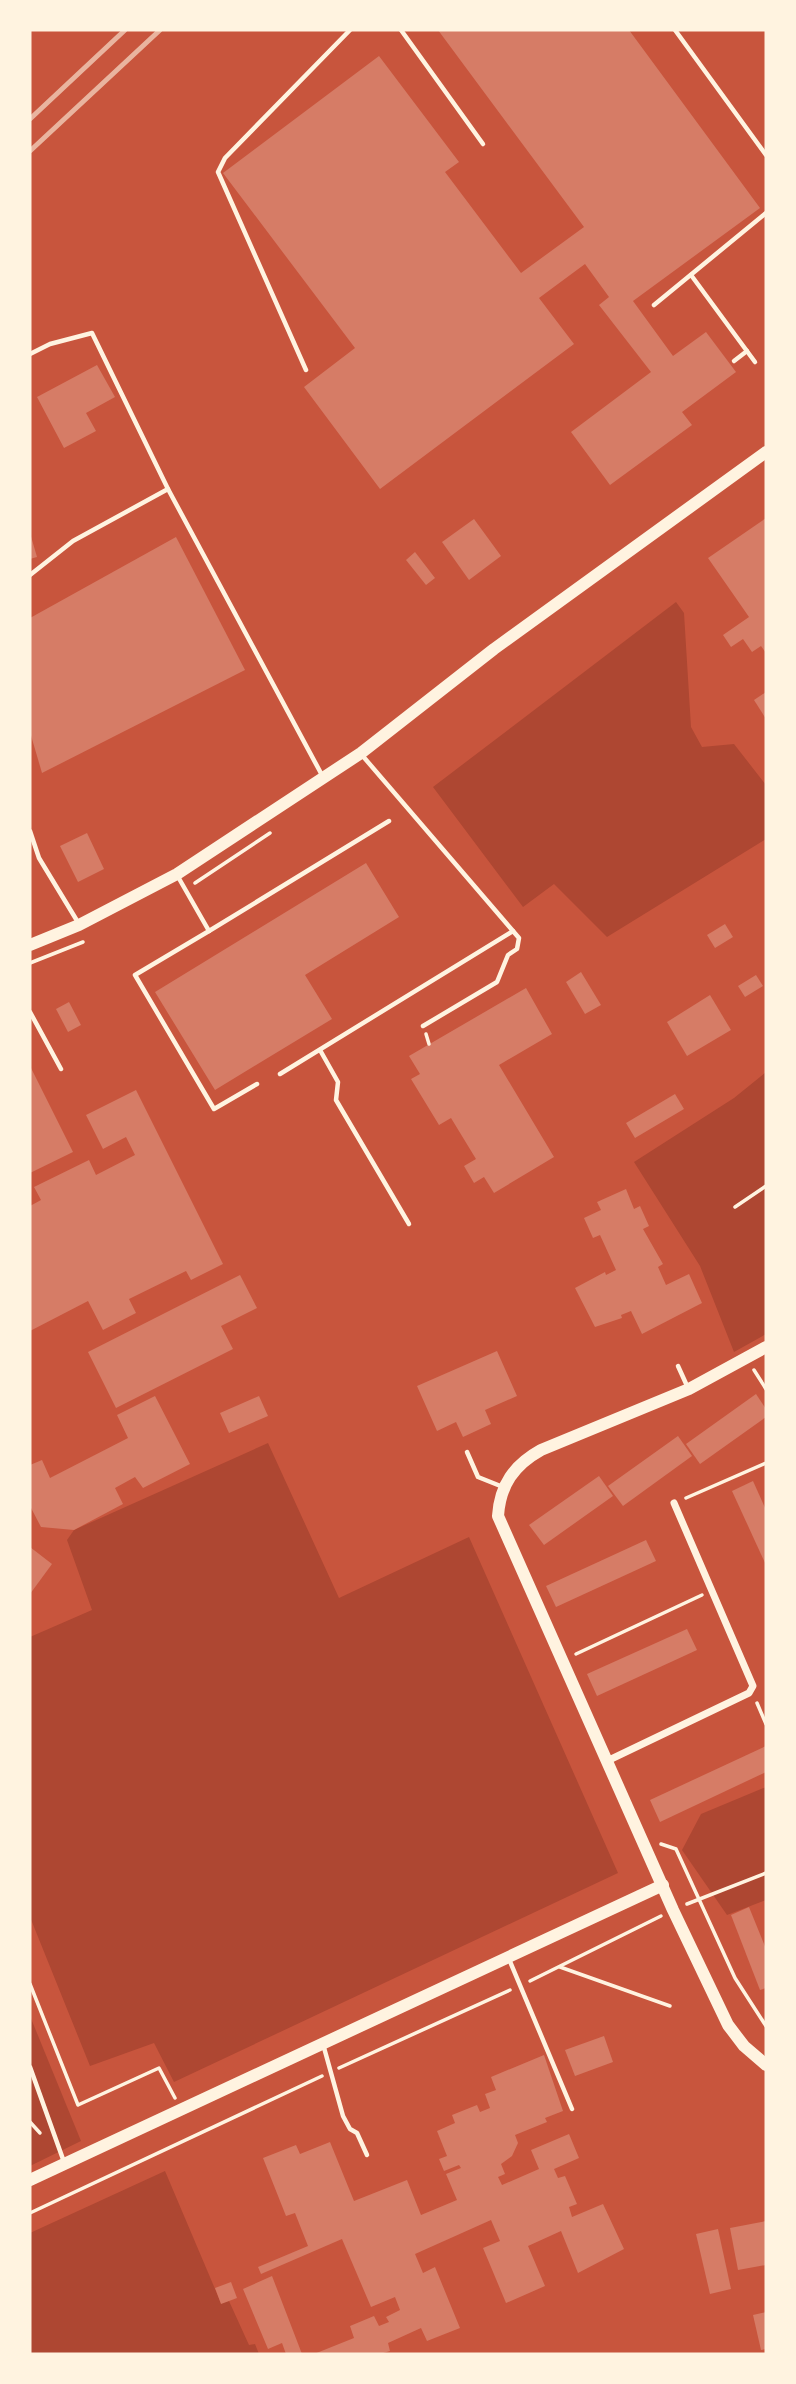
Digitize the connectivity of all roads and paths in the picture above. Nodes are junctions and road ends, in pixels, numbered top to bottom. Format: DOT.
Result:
graph roads {
  1 [pos="351,30"];
  2 [pos="401,30"];
  3 [pos="675,30"];
  4 [pos="484,144"];
  5 [pos="766,155"];
  6 [pos="766,213"];
  7 [pos="691,275"];
  8 [pos="654,305"];
  9 [pos="747,351"];
  10 [pos="30,354"];
  11 [pos="734,361"];
  12 [pos="755,362"];
  13 [pos="306,370"];
  14 [pos="766,452"];
  15 [pos="168,489"];
  16 [pos="30,575"];
  17 [pos="361,754"];
  18 [pos="324,778"];
  19 [pos="389,821"];
  20 [pos="30,831"];
  21 [pos="177,874"];
  22 [pos="79,925"];
  23 [pos="209,930"];
  24 [pos="513,931"];
  25 [pos="30,945"];
  26 [pos="30,1012"];
  27 [pos="423,1026"];
  28 [pos="320,1050"];
  29 [pos="61,1069"];
  30 [pos="280,1074"];
  31 [pos="257,1084"];
  32 [pos="766,1185"];
  33 [pos="735,1207"];
  34 [pos="409,1224"];
  35 [pos="766,1347"];
  36 [pos="747,1360"];
  37 [pos="678,1366"];
  38 [pos="766,1388"];
  39 [pos="689,1389"];
  40 [pos="467,1452"];
  41 [pos="766,1463"];
  42 [pos="504,1488"];
  43 [pos="674,1503"];
  44 [pos="713,1591"];
  45 [pos="561,1660"];
  46 [pos="749,1693"];
  47 [pos="766,1724"];
  48 [pos="607,1762"];
  49 [pos="642,1839"];
  50 [pos="766,1873"];
  51 [pos="663,1885"];
  52 [pos="699,1899"];
  53 [pos="673,1910"];
  54 [pos="509,1958"];
  55 [pos="560,1966"];
  56 [pos="30,1984"];
  57 [pos="519,1986"];
  58 [pos="670,2006"];
  59 [pos="766,2026"];
  60 [pos="323,2043"];
  61 [pos="766,2065"];
  62 [pos="30,2067"];
  63 [pos="331,2071"];
  64 [pos="179,2108"];
  65 [pos="572,2109"];
  66 [pos="189,2137"];
  67 [pos="367,2155"];
  68 [pos="64,2163"];
  69 [pos="30,2180"];
  70 [pos="30,2213"];
  1 -- 13 [label="lane"];
  2 -- 4 [label="lane"];
  3 -- 5 [label="lane"];
  6 -- 7 [label="lane"];
  7 -- 8 [label="lane"];
  7 -- 9 [label="lane"];
  9 -- 11 [label="lane"];
  9 -- 12 [label="lane"];
  10 -- 15 [label="lane"];
  14 -- 17 [label="street"];
  15 -- 16 [label="lane"];
  15 -- 18 [label="lane"];
  17 -- 18 [label="street"];
  17 -- 24 [label="lane"];
  18 -- 21 [label="street"];
  19 -- 23 [label="lane"];
  20 -- 22 [label="lane"];
  21 -- 22 [label="street"];
  21 -- 23 [label="lane"];
  22 -- 25 [label="street"];
  23 -- 31 [label="lane"];
  24 -- 27 [label="lane"];
  24 -- 28 [label="lane"];
  26 -- 29 [label="lane"];
  28 -- 30 [label="lane"];
  28 -- 34 [label="lane"];
  32 -- 33 [label="path"];
  35 -- 36 [label="street"];
  36 -- 38 [label="path"];
  36 -- 39 [label="street"];
  37 -- 39 [label="lane"];
  39 -- 42 [label="street"];
  40 -- 42 [label="lane"];
  41 -- 43 [label="path"];
  42 -- 45 [label="street"];
  43 -- 44 [label="street"];
  44 -- 45 [label="path"];
  44 -- 46 [label="street"];
  45 -- 48 [label="street"];
  46 -- 47 [label="path"];
  46 -- 48 [label="street"];
  48 -- 49 [label="street"];
  49 -- 51 [label="street"];
  49 -- 52 [label="path"];
  50 -- 52 [label="path"];
  51 -- 53 [label="street"];
  51 -- 54 [label="street"];
  52 -- 53 [label="path"];
  52 -- 59 [label="path"];
  53 -- 55 [label="path"];
  53 -- 61 [label="street"];
  54 -- 57 [label="lane"];
  54 -- 60 [label="street"];
  55 -- 57 [label="path"];
  55 -- 58 [label="path"];
  56 -- 64 [label="path"];
  57 -- 63 [label="path"];
  57 -- 65 [label="lane"];
  60 -- 63 [label="lane"];
  60 -- 64 [label="street"];
  62 -- 68 [label="lane"];
  63 -- 66 [label="path"];
  63 -- 67 [label="lane"];
  64 -- 66 [label="path"];
  64 -- 68 [label="street"];
  66 -- 70 [label="path"];
  68 -- 69 [label="street"];
}
